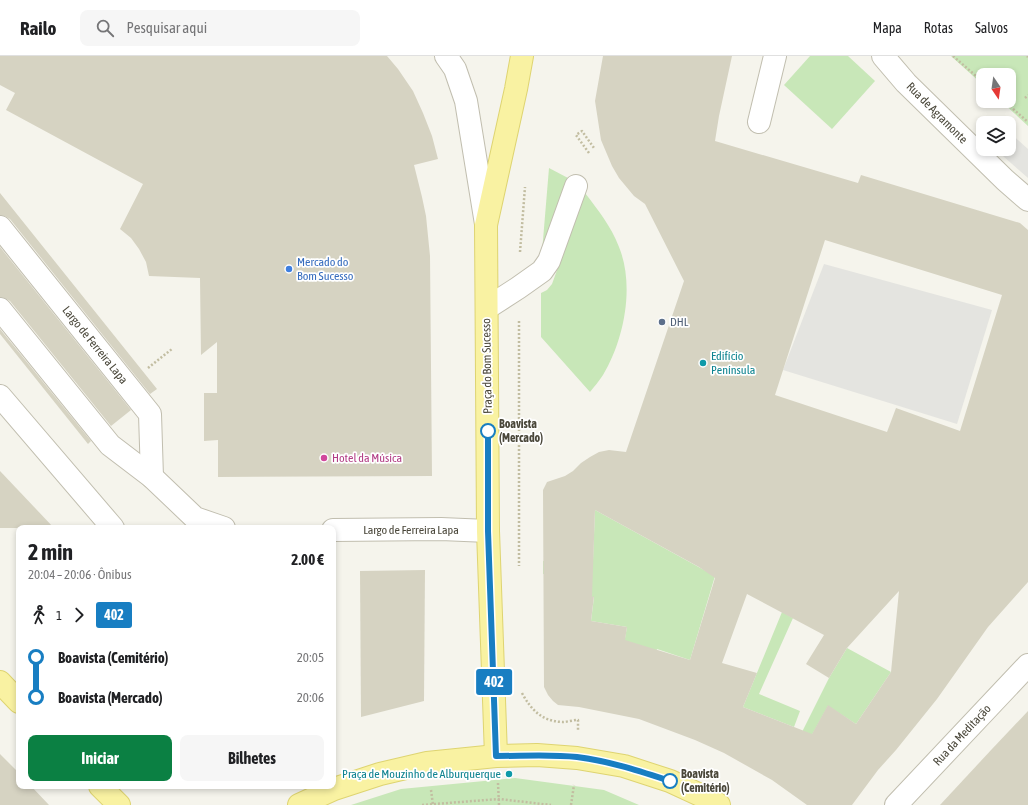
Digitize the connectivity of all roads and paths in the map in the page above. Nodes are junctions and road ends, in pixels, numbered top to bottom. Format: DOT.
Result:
graph roads {
  1 [pos="446,56"];
  2 [pos="522,56"];
  3 [pos="775,56"];
  4 [pos="883,56"];
  5 [pos="953,56"];
  6 [pos="976,76"];
  7 [pos="1028,95"];
  8 [pos="1025,98"];
  9 [pos="1012,108"];
  10 [pos="759,122"];
  11 [pos="1028,122"];
  12 [pos="594,148"];
  13 [pos="589,153"];
  14 [pos="525,181"];
  15 [pos="576,186"];
  16 [pos="1028,200"];
  17 [pos="486,226"];
  18 [pos="0,227"];
  19 [pos="518,288"];
  20 [pos="487,308"];
  21 [pos="0,309"];
  22 [pos="0,396"];
  23 [pos="152,477"];
  24 [pos="110,525"];
  25 [pos="215,525"];
  26 [pos="336,530"];
  27 [pos="488,531"];
  28 [pos="519,566"];
  29 [pos="1028,665"];
  30 [pos="0,682"];
  31 [pos="521,687"];
  32 [pos="16,699"];
  33 [pos="578,720"];
  34 [pos="496,756"];
  35 [pos="336,788"];
  36 [pos="103,789"];
  37 [pos="334,789"];
  38 [pos="119,805"];
  39 [pos="299,805"];
  40 [pos="422,805"];
  41 [pos="551,805"];
  42 [pos="719,805"];
  43 [pos="896,805"];
  1 -- 17 [label="street, Praça do Bom Sucesso"];
  2 -- 17 [label="main road, Praça do Bom Sucesso"];
  3 -- 10 [label="street"];
  4 -- 16 [label="street, Rua de Agramonte"];
  5 -- 6 [label="path"];
  7 -- 8 [label="path"];
  9 -- 11 [label="path"];
  12 -- 13 [label="path"];
  14 -- 19 [label="path"];
  15 -- 19 [label="street"];
  17 -- 20 [label="main road, Praça do Bom Sucesso"];
  18 -- 23 [label="street, Largo de Ferreira Lapa"];
  19 -- 20 [label="street"];
  19 -- 28 [label="path"];
  20 -- 27 [label="main road, Praça do Bom Sucesso"];
  21 -- 23 [label="street"];
  22 -- 24 [label="street"];
  23 -- 25 [label="street"];
  26 -- 27 [label="street, Largo de Ferreira Lapa"];
  27 -- 34 [label="main road, Praça do Bom Sucesso"];
  29 -- 43 [label="street, Rua da Meditação"];
  30 -- 32 [label="main road"];
  31 -- 33 [label="path"];
  34 -- 35 [label="main road"];
  34 -- 42 [label="main road"];
  36 -- 38 [label="main road"];
  37 -- 39 [label="main road"];
  40 -- 41 [label="path"];
}
